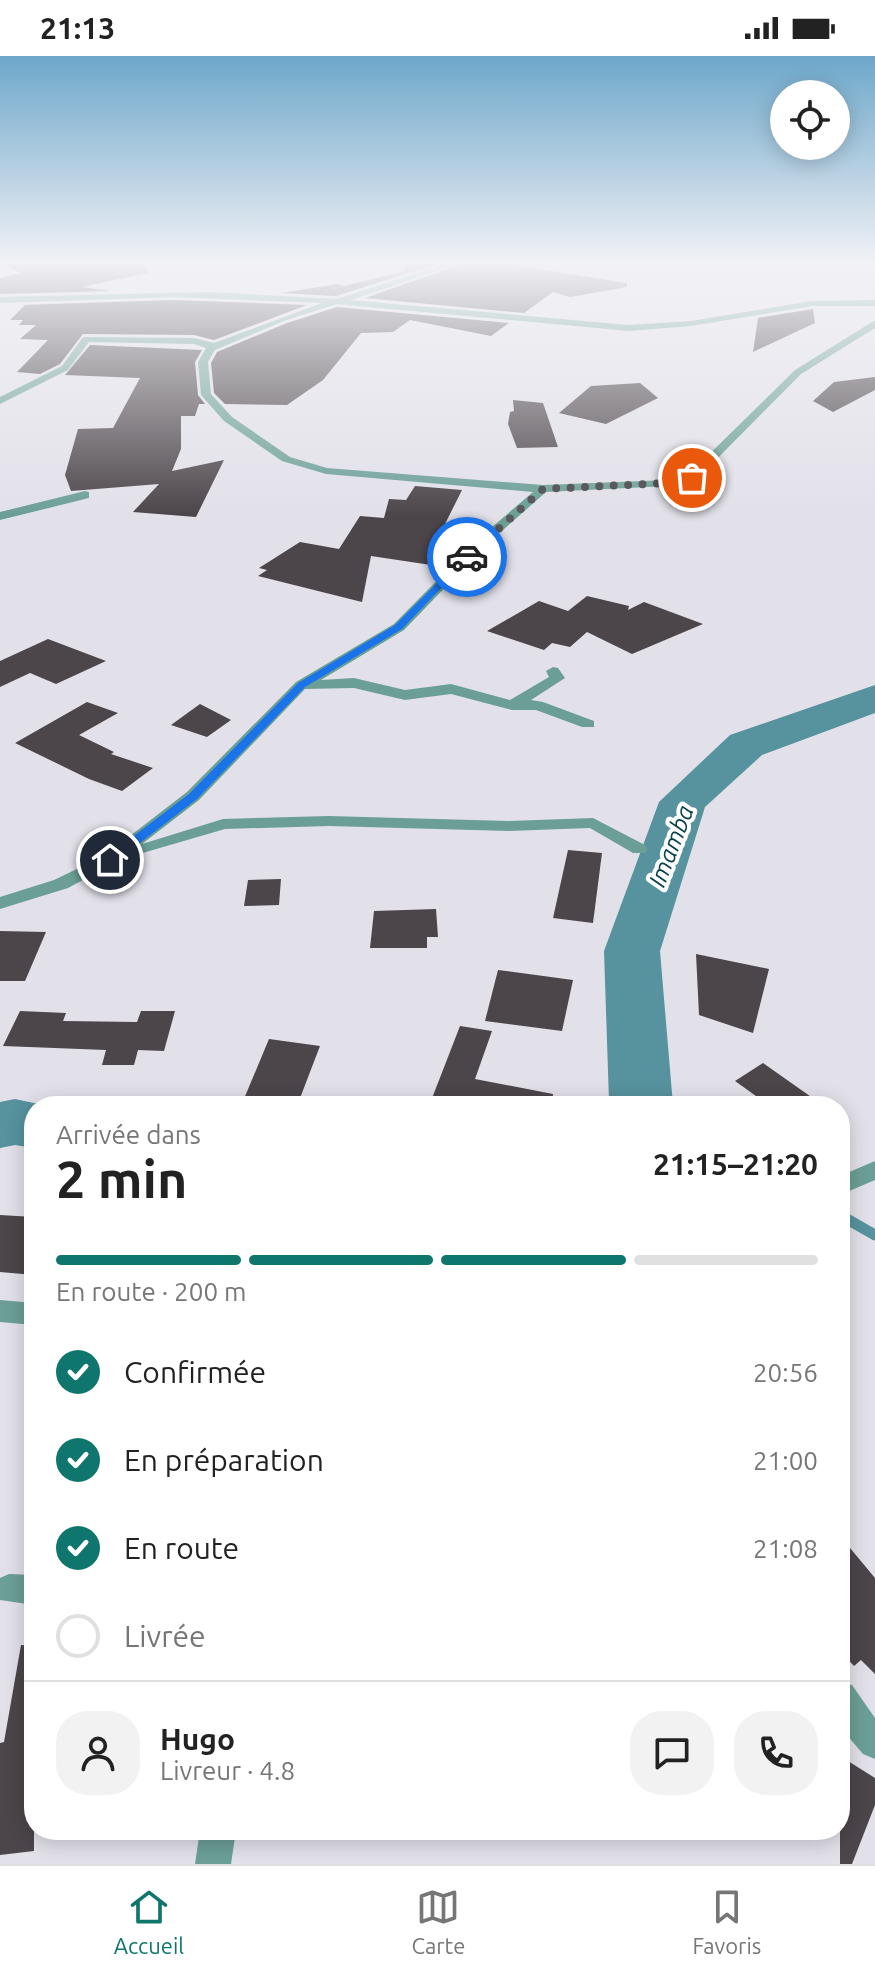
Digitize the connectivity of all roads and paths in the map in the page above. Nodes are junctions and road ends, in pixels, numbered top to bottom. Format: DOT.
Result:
graph roads {
  1 [pos="81,346"];
  2 [pos="215,346"];
  3 [pos="842,346"];
  4 [pos="211,348"];
  5 [pos="0,401"];
  6 [pos="543,489"];
  7 [pos="85,495"];
  8 [pos="0,516"];
  9 [pos="553,671"];
  10 [pos="301,685"];
  11 [pos="512,705"];
  12 [pos="588,724"];
  13 [pos="639,849"];
  14 [pos="110,860"];
  15 [pos="0,903"];
  16 [pos="875,1170"];
  17 [pos="850,1181"];
  18 [pos="0,1311"];
  19 [pos="24,1313"];
  20 [pos="850,1713"];
  21 [pos="875,1742"];
  22 [pos="217,1840"];
  23 [pos="213,1864"];
  1 -- 5 [label="street"];
  2 -- 4 [label="street"];
  3 -- 6 [label="street"];
  4 -- 6 [label="street"];
  6 -- 10 [label="street"];
  7 -- 8 [label="street"];
  9 -- 11 [label="street"];
  10 -- 11 [label="street"];
  10 -- 14 [label="street"];
  11 -- 12 [label="street"];
  13 -- 14 [label="street"];
  14 -- 15 [label="street"];
  16 -- 17 [label="street"];
  18 -- 19 [label="street"];
  20 -- 21 [label="street"];
  22 -- 23 [label="street"];
}
